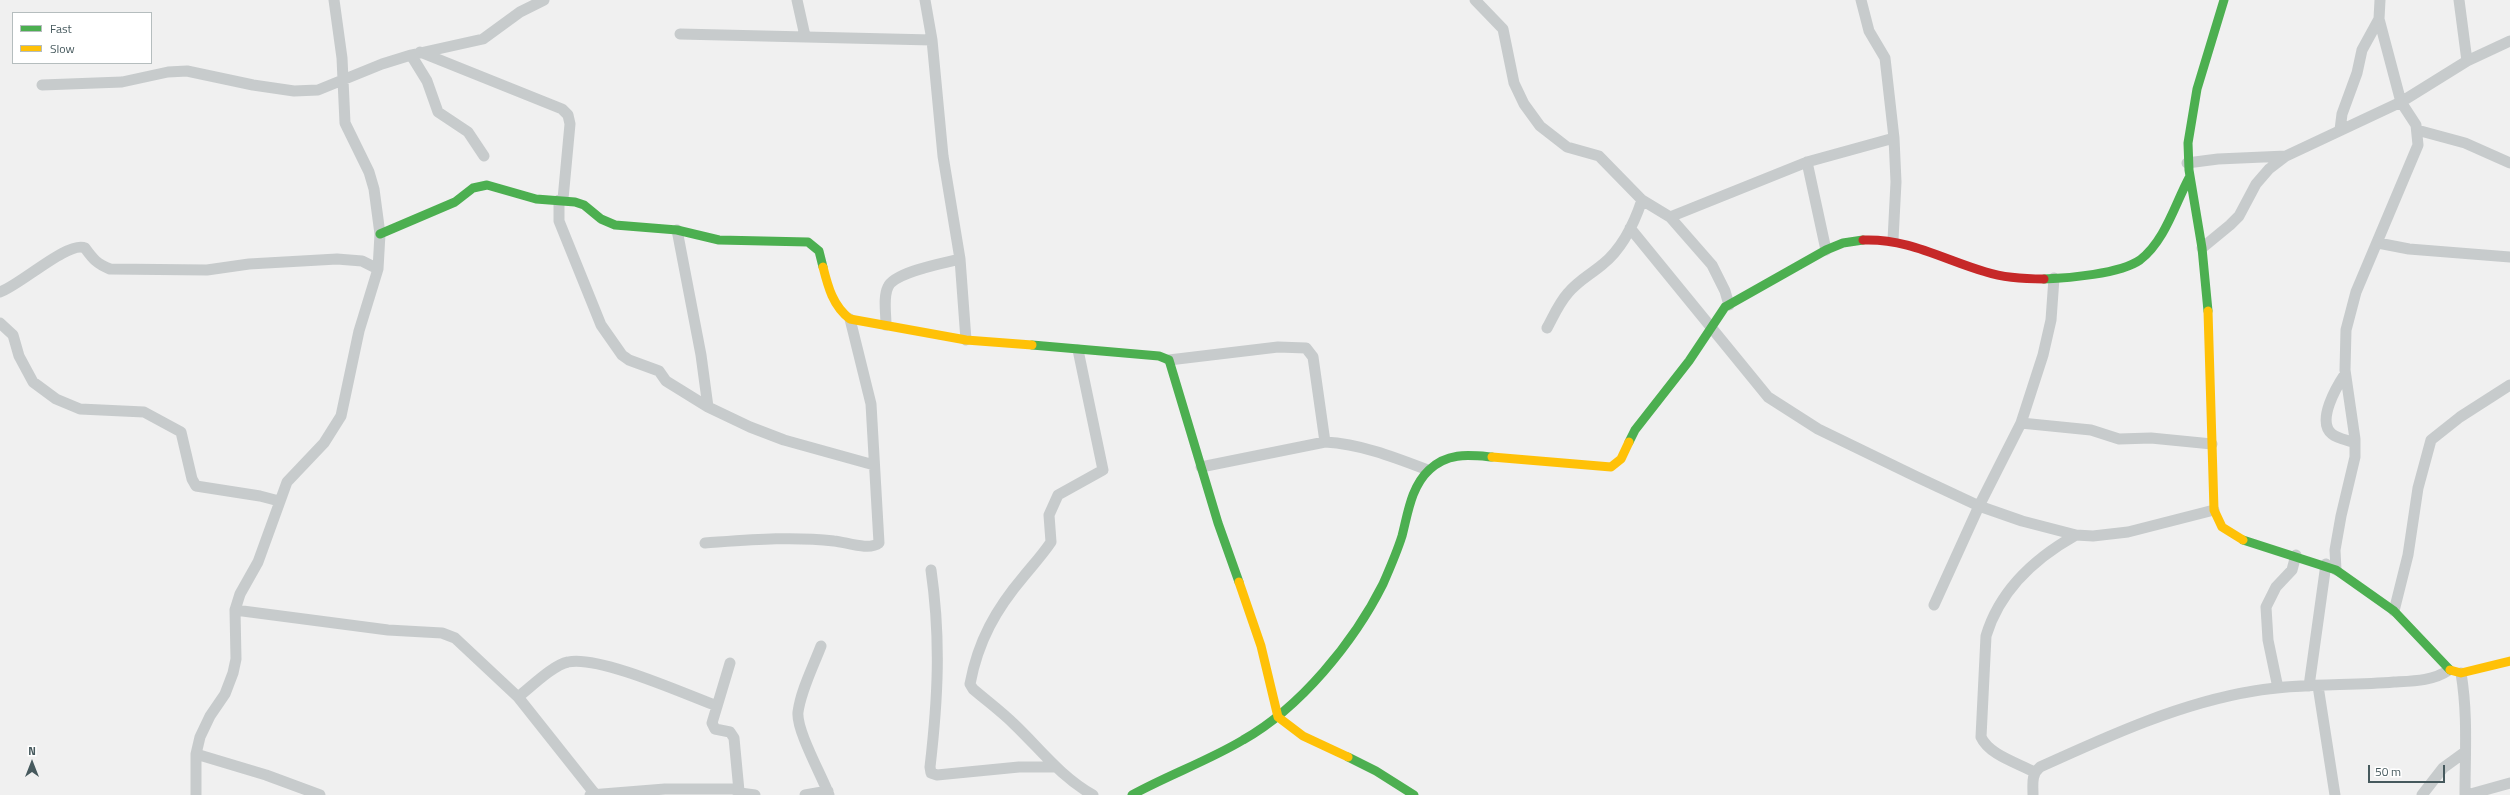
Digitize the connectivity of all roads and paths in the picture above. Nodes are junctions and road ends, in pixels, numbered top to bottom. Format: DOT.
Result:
graph roads {
  1 [pos="334,0"];
  2 [pos="797,0"];
  3 [pos="925,0"];
  4 [pos="1475,0"];
  5 [pos="1861,0"];
  6 [pos="2224,0"];
  7 [pos="2380,0"];
  8 [pos="2460,0"];
  9 [pos="537,1"];
  10 [pos="2379,19"];
  11 [pos="680,34"];
  12 [pos="805,36"];
  13 [pos="932,40"];
  14 [pos="2510,41"];
  15 [pos="415,53"];
  16 [pos="2467,61"];
  17 [pos="342,82"];
  18 [pos="42,85"];
  19 [pos="2401,102"];
  20 [pos="2340,130"];
  21 [pos="2417,130"];
  22 [pos="1894,138"];
  23 [pos="484,156"];
  24 [pos="2286,156"];
  25 [pos="1807,162"];
  26 [pos="2187,163"];
  27 [pos="2510,163"];
  28 [pos="2189,178"];
  29 [pos="561,199"];
  30 [pos="1642,200"];
  31 [pos="1670,217"];
  32 [pos="1630,228"];
  33 [pos="678,230"];
  34 [pos="380,234"];
  35 [pos="1893,240"];
  36 [pos="2378,243"];
  37 [pos="2202,248"];
  38 [pos="1826,250"];
  39 [pos="2510,257"];
  40 [pos="960,259"];
  41 [pos="378,269"];
  42 [pos="2054,278"];
  43 [pos="0,292"];
  44 [pos="1729,305"];
  45 [pos="850,319"];
  46 [pos="0,323"];
  47 [pos="886,325"];
  48 [pos="1711,327"];
  49 [pos="1547,328"];
  50 [pos="966,340"];
  51 [pos="1078,350"];
  52 [pos="1169,360"];
  53 [pos="2345,374"];
  54 [pos="2510,385"];
  55 [pos="708,407"];
  56 [pos="2021,423"];
  57 [pos="1325,442"];
  58 [pos="2355,443"];
  59 [pos="2212,444"];
  60 [pos="874,464"];
  61 [pos="1201,467"];
  62 [pos="1428,470"];
  63 [pos="279,501"];
  64 [pos="1979,506"];
  65 [pos="2214,510"];
  66 [pos="2076,535"];
  67 [pos="705,543"];
  68 [pos="2296,555"];
  69 [pos="2326,564"];
  70 [pos="931,570"];
  71 [pos="2336,570"];
  72 [pos="1934,605"];
  73 [pos="235,610"];
  74 [pos="2394,611"];
  75 [pos="821,646"];
  76 [pos="2510,661"];
  77 [pos="730,663"];
  78 [pos="2449,670"];
  79 [pos="2461,673"];
  80 [pos="2314,686"];
  81 [pos="2278,688"];
  82 [pos="518,697"];
  83 [pos="717,706"];
  84 [pos="1278,717"];
  85 [pos="2465,752"];
  86 [pos="196,754"];
  87 [pos="1056,767"];
  88 [pos="2034,772"];
  89 [pos="2510,783"];
  90 [pos="740,793"];
  91 [pos="828,793"];
  92 [pos="593,794"];
  93 [pos="196,795"];
  94 [pos="320,795"];
  95 [pos="755,795"];
  96 [pos="805,795"];
  97 [pos="1093,795"];
  98 [pos="1132,795"];
  99 [pos="1414,795"];
  100 [pos="2034,795"];
  101 [pos="2336,795"];
  102 [pos="2422,795"];
  103 [pos="2466,795"];
  1 -- 17 [label="street"];
  2 -- 12 [label="street"];
  3 -- 13 [label="street"];
  4 -- 30 [label="street"];
  5 -- 22 [label="street"];
  6 -- 26 [label="street"];
  7 -- 10 [label="street"];
  8 -- 16 [label="street"];
  9 -- 15 [label="street"];
  10 -- 19 [label="street"];
  10 -- 20 [label="street"];
  11 -- 12 [label="street"];
  12 -- 13 [label="street"];
  13 -- 40 [label="street"];
  14 -- 16 [label="street"];
  15 -- 17 [label="street"];
  15 -- 23 [label="street"];
  15 -- 29 [label="street"];
  16 -- 19 [label="street"];
  17 -- 18 [label="street"];
  17 -- 34 [label="street"];
  19 -- 20 [label="street"];
  19 -- 21 [label="street"];
  20 -- 24 [label="street"];
  21 -- 27 [label="street"];
  21 -- 36 [label="street"];
  22 -- 25 [label="street"];
  22 -- 35 [label="street"];
  24 -- 26 [label="street"];
  24 -- 37 [label="street"];
  25 -- 31 [label="street"];
  25 -- 38 [label="street"];
  26 -- 28 [label="street"];
  28 -- 37 [label="street"];
  28 -- 42 [label="street"];
  29 -- 33 [label="street"];
  29 -- 34 [label="street"];
  29 -- 55 [label="street"];
  30 -- 31 [label="street"];
  30 -- 32 [label="street"];
  31 -- 44 [label="street"];
  32 -- 48 [label="street"];
  32 -- 49 [label="street"];
  33 -- 45 [label="street"];
  33 -- 55 [label="street"];
  34 -- 41 [label="street"];
  35 -- 38 [label="street"];
  35 -- 42 [label="street"];
  36 -- 39 [label="street"];
  36 -- 53 [label="street"];
  37 -- 59 [label="street"];
  38 -- 44 [label="street"];
  40 -- 47 [label="street"];
  40 -- 50 [label="street"];
  41 -- 43 [label="street"];
  41 -- 63 [label="street"];
  42 -- 56 [label="street"];
  44 -- 48 [label="street"];
  45 -- 47 [label="street"];
  45 -- 60 [label="street"];
  46 -- 63 [label="street"];
  47 -- 50 [label="street"];
  48 -- 62 [label="street"];
  48 -- 64 [label="street"];
  50 -- 51 [label="street"];
  51 -- 52 [label="street"];
  51 -- 87 [label="street"];
  52 -- 57 [label="street"];
  52 -- 61 [label="street"];
  53 -- 58 [label="street"];
  53 -- 58 [label="street"];
  54 -- 74 [label="street"];
  55 -- 60 [label="street"];
  56 -- 59 [label="street"];
  56 -- 64 [label="street"];
  57 -- 61 [label="street"];
  57 -- 62 [label="street"];
  58 -- 71 [label="street"];
  59 -- 65 [label="street"];
  60 -- 67 [label="street"];
  61 -- 84 [label="street"];
  62 -- 84 [label="street"];
  63 -- 73 [label="street"];
  64 -- 66 [label="street"];
  64 -- 72 [label="street"];
  65 -- 66 [label="street"];
  65 -- 68 [label="street"];
  66 -- 88 [label="street"];
  68 -- 69 [label="street"];
  68 -- 81 [label="street"];
  69 -- 71 [label="street"];
  69 -- 80 [label="street"];
  70 -- 87 [label="street"];
  71 -- 74 [label="street"];
  73 -- 82 [label="street"];
  73 -- 86 [label="street"];
  74 -- 78 [label="street"];
  75 -- 91 [label="street"];
  76 -- 79 [label="street"];
  77 -- 83 [label="street"];
  78 -- 79 [label="street"];
  78 -- 80 [label="street"];
  79 -- 85 [label="street"];
  80 -- 81 [label="street"];
  80 -- 101 [label="street"];
  81 -- 88 [label="street"];
  82 -- 83 [label="street"];
  82 -- 92 [label="street"];
  83 -- 90 [label="street"];
  84 -- 98 [label="street"];
  84 -- 99 [label="street"];
  85 -- 102 [label="street"];
  85 -- 103 [label="street"];
  86 -- 93 [label="street"];
  86 -- 94 [label="street"];
  87 -- 97 [label="street"];
  88 -- 100 [label="street"];
  89 -- 103 [label="street"];
  90 -- 92 [label="street"];
  90 -- 95 [label="street"];
  91 -- 96 [label="street"];
}
